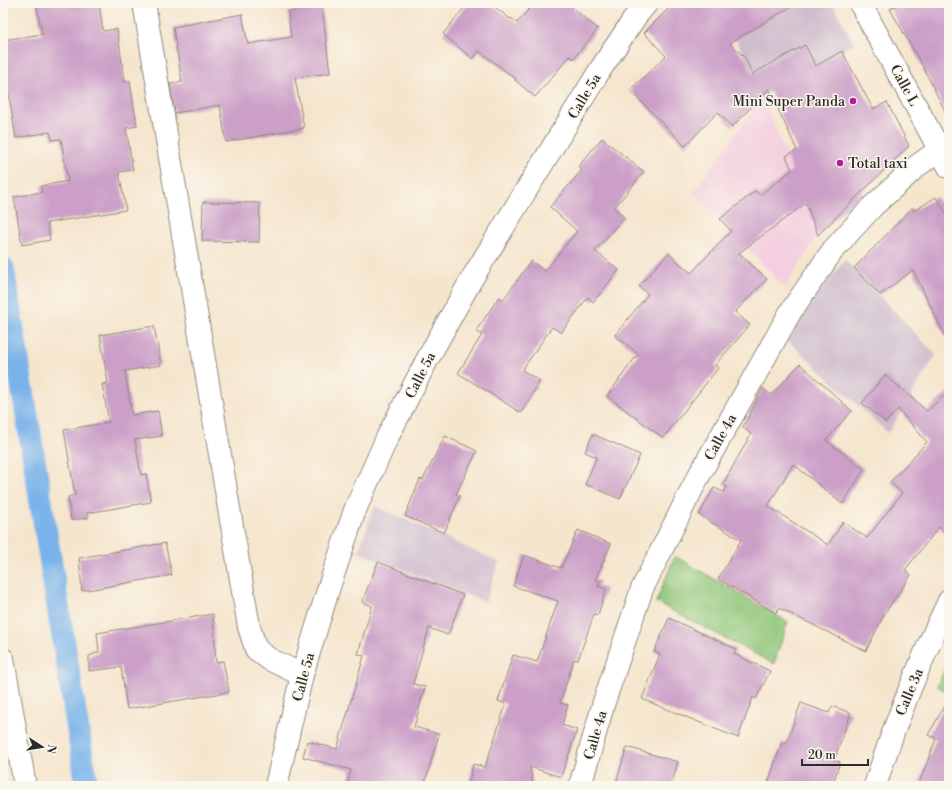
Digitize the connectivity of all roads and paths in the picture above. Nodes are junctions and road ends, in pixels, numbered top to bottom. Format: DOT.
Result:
graph roads {
  1 [pos="144,3"];
  2 [pos="647,3"];
  3 [pos="860,3"];
  4 [pos="946,153"];
  5 [pos="949,601"];
  6 [pos="3,659"];
  7 [pos="302,675"];
  8 [pos="25,786"];
  9 [pos="276,786"];
  10 [pos="580,786"];
  11 [pos="875,786"];
  1 -- 7 [label="street"];
  2 -- 7 [label="street, Calle 5a"];
  3 -- 4 [label="street, Calle L"];
  4 -- 10 [label="street, Calle 4a"];
  5 -- 11 [label="street, Calle 3a"];
  6 -- 8 [label="street"];
  7 -- 9 [label="street, Calle 5a"];
}
